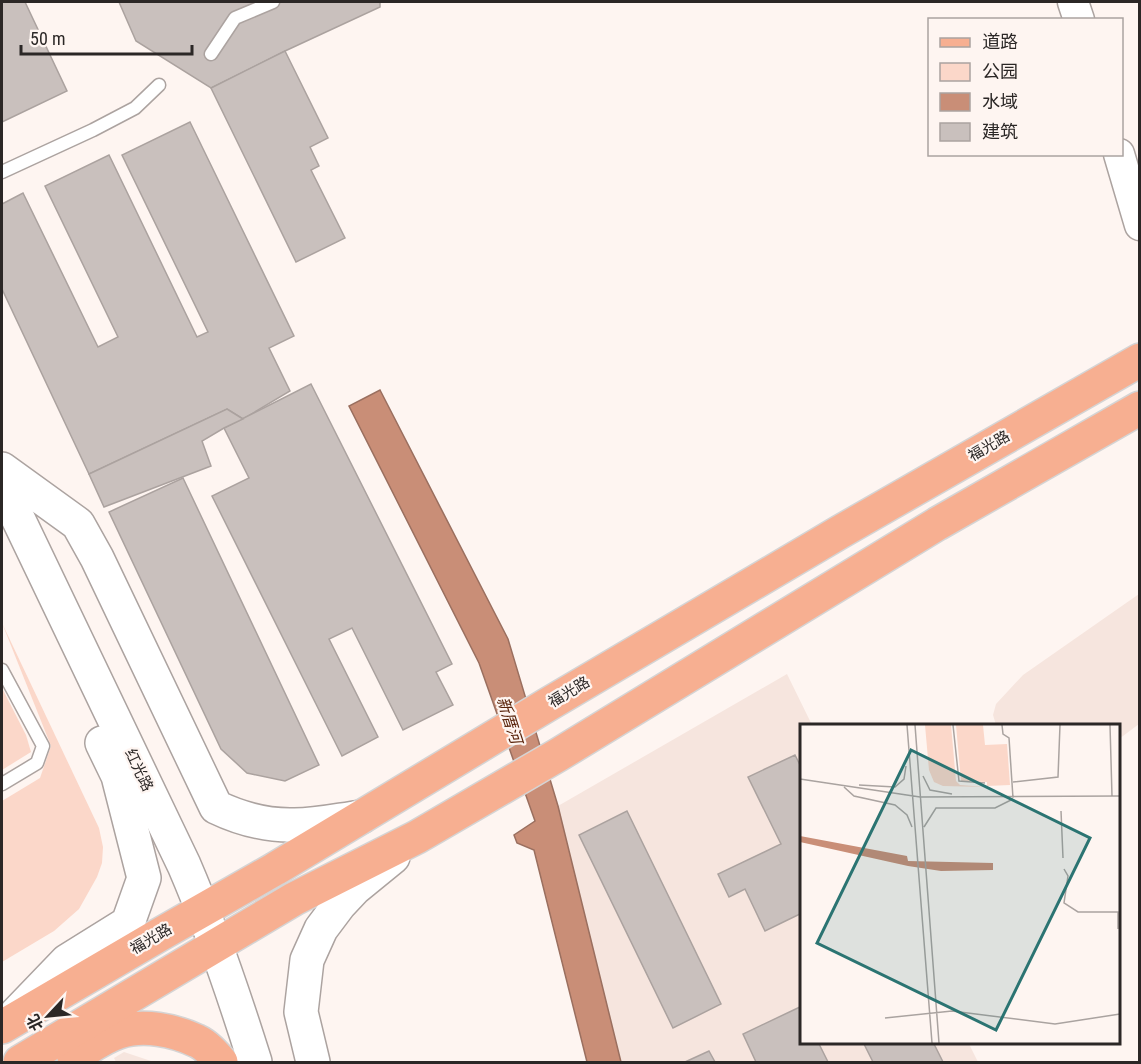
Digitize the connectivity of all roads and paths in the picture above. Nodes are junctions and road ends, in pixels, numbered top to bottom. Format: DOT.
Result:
graph roads {
  1 [pos="273,2"];
  2 [pos="1073,2"];
  3 [pos="1078,18"];
  4 [pos="211,54"];
  5 [pos="159,85"];
  6 [pos="1120,156"];
  7 [pos="2,172"];
  8 [pos="1140,225"];
  9 [pos="1140,360"];
  10 [pos="1140,408"];
  11 [pos="2,469"];
  12 [pos="2,485"];
  13 [pos="26,535"];
  14 [pos="2,670"];
  15 [pos="2,784"];
  16 [pos="362,817"];
  17 [pos="417,837"];
  18 [pos="203,909"];
  19 [pos="217,945"];
  20 [pos="4,1026"];
  21 [pos="20,1062"];
  22 [pos="64,1062"];
  23 [pos="221,1062"];
  24 [pos="255,1062"];
  25 [pos="313,1062"];
  1 -- 4 [label="lane"];
  2 -- 3 [label="street"];
  5 -- 7 [label="lane"];
  6 -- 8 [label="street"];
  9 -- 16 [label="main road, 福光路"];
  10 -- 17 [label="main road"];
  11 -- 16 [label="main road"];
  12 -- 13 [label="main road, 红光路"];
  13 -- 18 [label="main road, 红光路"];
  13 -- 20 [label="main road"];
  14 -- 15 [label="lane"];
  16 -- 18 [label="main road, 福光路"];
  17 -- 19 [label="main road"];
  17 -- 25 [label="main road"];
  18 -- 19 [label="main road, 红光路"];
  18 -- 20 [label="main road, 福光路"];
  19 -- 21 [label="main road"];
  19 -- 24 [label="main road, 红光路"];
  22 -- 23 [label="main road"];
}
